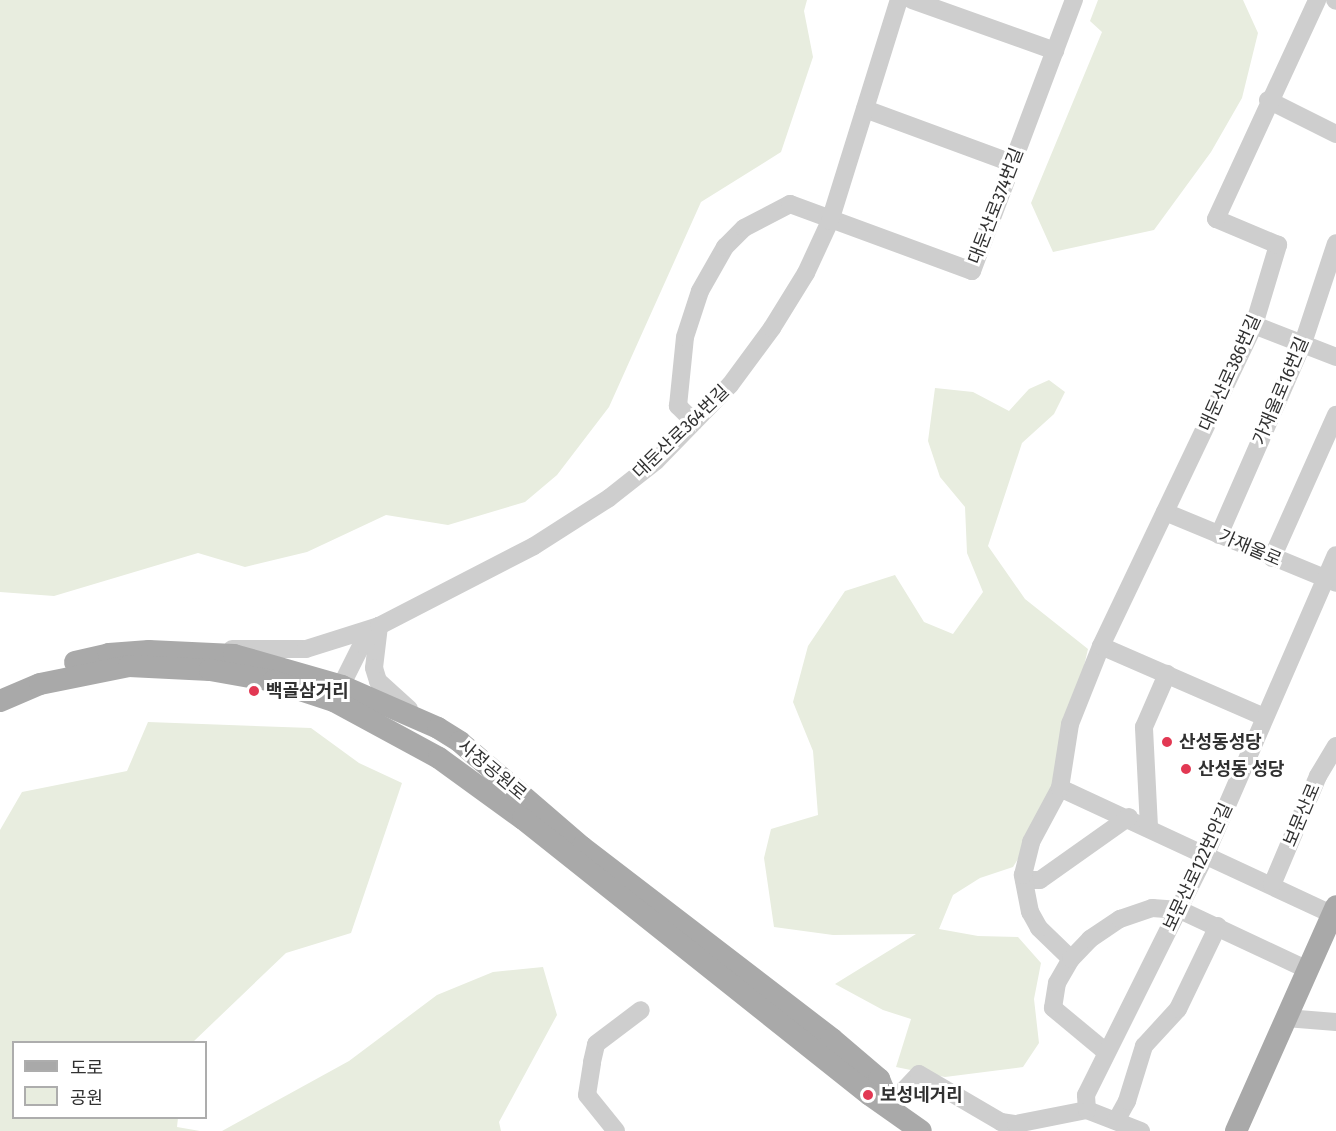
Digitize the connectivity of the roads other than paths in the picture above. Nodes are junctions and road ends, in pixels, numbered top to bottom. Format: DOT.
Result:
graph roads {
  1 [pos="899,0"];
  2 [pos="912,0"];
  3 [pos="1074,0"];
  4 [pos="1317,0"];
  5 [pos="1055,51"];
  6 [pos="1268,100"];
  7 [pos="866,109"];
  8 [pos="1336,135"];
  9 [pos="1012,163"];
  10 [pos="830,221"];
  11 [pos="1336,243"];
  12 [pos="1254,325"];
  13 [pos="1303,343"];
  14 [pos="1336,357"];
  15 [pos="1336,415"];
  16 [pos="694,422"];
  17 [pos="1165,512"];
  18 [pos="1218,535"];
  19 [pos="1336,555"];
  20 [pos="1272,558"];
  21 [pos="1331,581"];
  22 [pos="379,626"];
  23 [pos="1101,646"];
  24 [pos="187,651"];
  25 [pos="1167,674"];
  26 [pos="0,684"];
  27 [pos="338,693"];
  28 [pos="0,701"];
  29 [pos="1264,717"];
  30 [pos="438,728"];
  31 [pos="1336,746"];
  32 [pos="1060,788"];
  33 [pos="1129,817"];
  34 [pos="1149,827"];
  35 [pos="1205,856"];
  36 [pos="1024,880"];
  37 [pos="1272,885"];
  38 [pos="1180,910"];
  39 [pos="1334,910"];
  40 [pos="1218,926"];
  41 [pos="1071,959"];
  42 [pos="1308,970"];
  43 [pos="641,1010"];
  44 [pos="1286,1018"];
  45 [pos="1336,1022"];
  46 [pos="1106,1052"];
  47 [pos="890,1105"];
  48 [pos="1087,1110"];
  49 [pos="1116,1121"];
  50 [pos="616,1131"];
  51 [pos="921,1131"];
  52 [pos="1141,1131"];
  53 [pos="1236,1131"];
  1 -- 7 [label="street, 대둔산로364번길"];
  2 -- 5 [label="street"];
  3 -- 5 [label="street, 대둔산로374번길"];
  4 -- 6 [label="street, 대둔산로386번길"];
  5 -- 9 [label="street, 대둔산로374번길"];
  6 -- 8 [label="street"];
  6 -- 12 [label="street, 대둔산로386번길"];
  7 -- 9 [label="street"];
  7 -- 10 [label="street, 대둔산로364번길"];
  9 -- 10 [label="street, 대둔산로374번길"];
  10 -- 16 [label="street, 대둔산로364번길"];
  10 -- 16 [label="street"];
  11 -- 13 [label="street, 가재울로16번길"];
  12 -- 13 [label="street"];
  12 -- 17 [label="street, 대둔산로386번길"];
  13 -- 14 [label="street"];
  13 -- 18 [label="street, 가재울로16번길"];
  15 -- 20 [label="street"];
  16 -- 22 [label="street, 대둔산로364번길"];
  17 -- 18 [label="street, 가재울로"];
  17 -- 23 [label="street, 대둔산로386번길"];
  18 -- 20 [label="street, 가재울로"];
  19 -- 21 [label="street, 보문산로122번안길"];
  20 -- 21 [label="street, 가재울로"];
  21 -- 29 [label="street, 보문산로122번안길"];
  22 -- 24 [label="street"];
  22 -- 27 [label="street, 대둔산로364번길"];
  22 -- 30 [label="street"];
  23 -- 25 [label="street"];
  23 -- 32 [label="street, 대둔산로386번길"];
  24 -- 26 [label="main road, 사정공원로"];
  24 -- 27 [label="main road, 사정공원로"];
  25 -- 29 [label="street"];
  25 -- 34 [label="street"];
  27 -- 28 [label="main road, 사정공원로"];
  27 -- 30 [label="main road, 사정공원로"];
  27 -- 47 [label="main road, 사정공원로"];
  29 -- 35 [label="street, 보문산로122번안길"];
  30 -- 47 [label="main road, 사정공원로"];
  31 -- 37 [label="street, 보문산로"];
  32 -- 33 [label="street"];
  32 -- 36 [label="street, 대둔산로386번길"];
  33 -- 34 [label="street"];
  33 -- 36 [label="street"];
  34 -- 35 [label="street"];
  35 -- 37 [label="street"];
  35 -- 38 [label="street, 보문산로122번안길"];
  36 -- 41 [label="street, 대둔산로386번길"];
  37 -- 39 [label="street"];
  38 -- 40 [label="street"];
  38 -- 41 [label="street"];
  38 -- 46 [label="street, 보문산로122번안길"];
  39 -- 42 [label="main road"];
  40 -- 42 [label="street"];
  40 -- 49 [label="street"];
  41 -- 46 [label="street"];
  42 -- 44 [label="main road"];
  43 -- 50 [label="street"];
  44 -- 45 [label="street"];
  44 -- 53 [label="main road"];
  46 -- 48 [label="street, 보문산로122번안길"];
  47 -- 48 [label="street"];
  47 -- 51 [label="main road, 사정공원로"];
  48 -- 49 [label="street"];
  49 -- 52 [label="street"];
}
